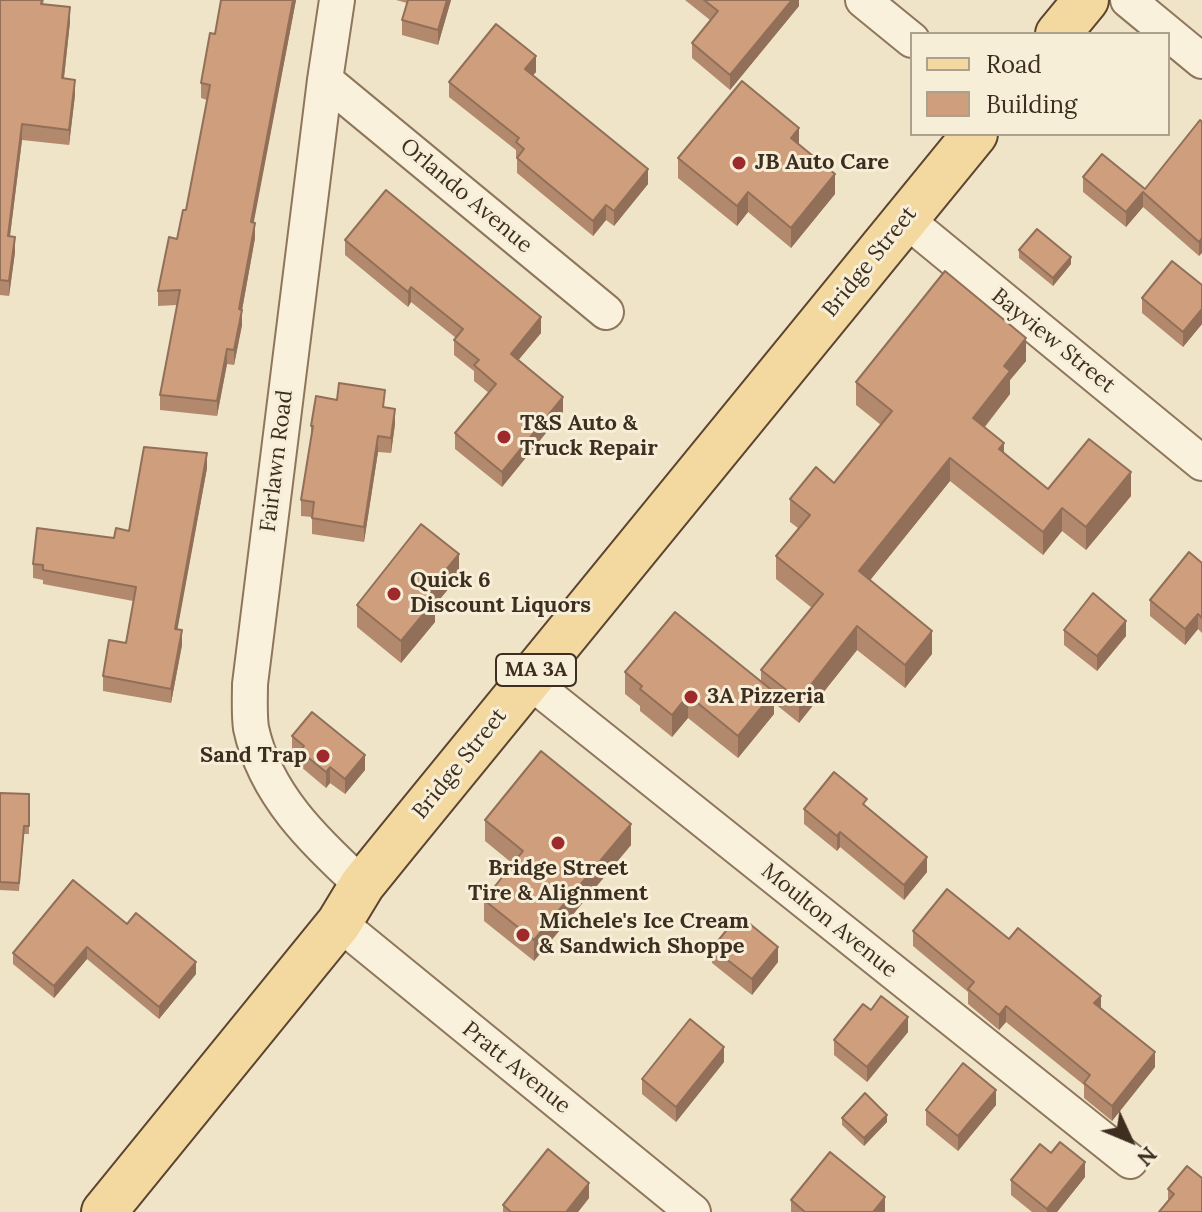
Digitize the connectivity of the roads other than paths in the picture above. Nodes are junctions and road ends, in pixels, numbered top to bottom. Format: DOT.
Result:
graph roads {
  1 [pos="337,0"];
  2 [pos="863,0"];
  3 [pos="1086,0"];
  4 [pos="1128,0"];
  5 [pos="1060,32"];
  6 [pos="1167,32"];
  7 [pos="1170,35"];
  8 [pos="910,38"];
  9 [pos="1202,61"];
  10 [pos="325,80"];
  11 [pos="973,136"];
  12 [pos="905,219"];
  13 [pos="606,312"];
  14 [pos="1202,463"];
  15 [pos="528,680"];
  16 [pos="362,885"];
  17 [pos="339,923"];
  18 [pos="1130,1161"];
  19 [pos="104,1212"];
  20 [pos="693,1212"];
  1 -- 10 [label="street, Fairlawn Road"];
  2 -- 8 [label="street"];
  3 -- 5 [label="main road"];
  4 -- 6 [label="street"];
  7 -- 9 [label="street"];
  10 -- 13 [label="street, Orlando Avenue"];
  10 -- 16 [label="street, Fairlawn Road"];
  11 -- 12 [label="main road, Bridge Street / MA 3A"];
  12 -- 14 [label="street, Bayview Street"];
  12 -- 15 [label="main road, Bridge Street / MA 3A"];
  15 -- 16 [label="main road, Bridge Street / MA 3A"];
  15 -- 18 [label="street, Moulton Avenue"];
  16 -- 17 [label="main road, Bridge Street / MA 3A"];
  17 -- 19 [label="main road, Bridge Street / MA 3A"];
  17 -- 20 [label="street, Pratt Avenue"];
}
